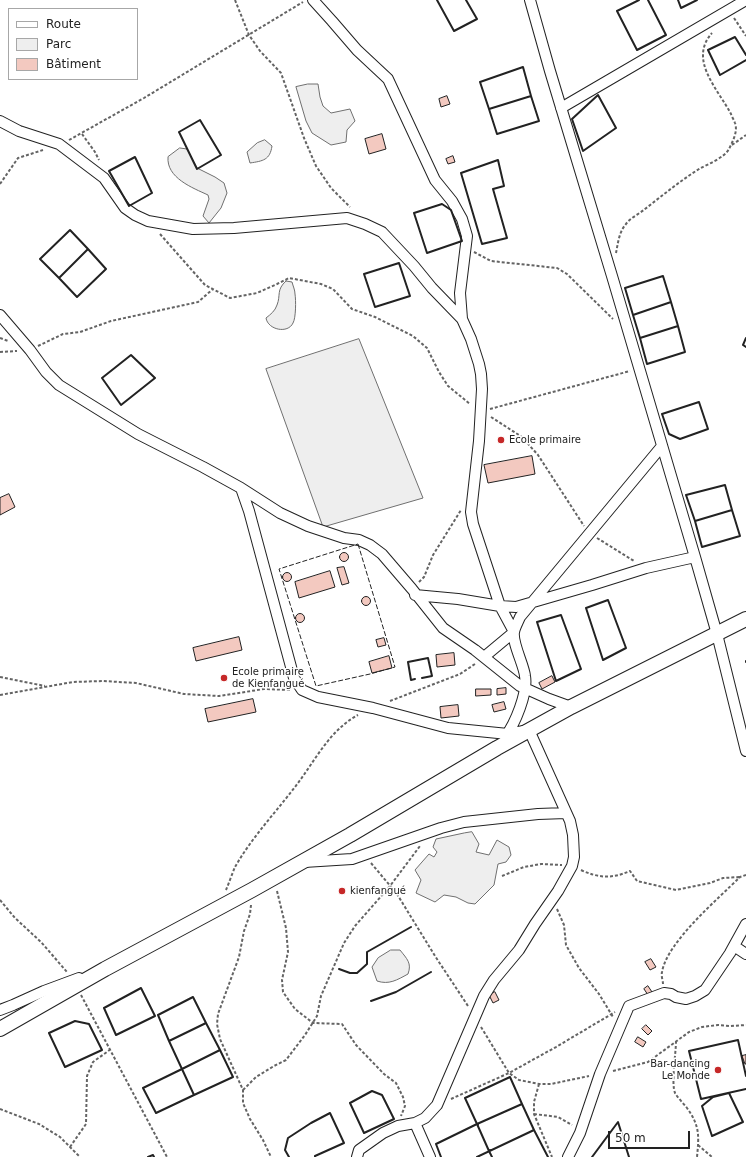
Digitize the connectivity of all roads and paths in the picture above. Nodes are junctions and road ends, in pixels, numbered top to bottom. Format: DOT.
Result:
graph roads {
  1 [pos="235,0"];
  2 [pos="306,0"];
  3 [pos="313,0"];
  4 [pos="530,0"];
  5 [pos="746,0"];
  6 [pos="729,10"];
  7 [pos="714,30"];
  8 [pos="249,34"];
  9 [pos="746,36"];
  10 [pos="561,108"];
  11 [pos="0,121"];
  12 [pos="82,134"];
  13 [pos="746,135"];
  14 [pos="58,144"];
  15 [pos="731,146"];
  16 [pos="104,178"];
  17 [pos="0,184"];
  18 [pos="351,208"];
  19 [pos="148,221"];
  20 [pos="467,236"];
  21 [pos="612,276"];
  22 [pos="213,289"];
  23 [pos="0,315"];
  24 [pos="462,319"];
  25 [pos="629,334"];
  26 [pos="30,350"];
  27 [pos="0,352"];
  28 [pos="639,368"];
  29 [pos="481,411"];
  30 [pos="662,446"];
  31 [pos="241,488"];
  32 [pos="472,492"];
  33 [pos="589,534"];
  34 [pos="695,557"];
  35 [pos="646,568"];
  36 [pos="413,592"];
  37 [pos="533,602"];
  38 [pos="500,606"];
  39 [pos="746,613"];
  40 [pos="741,622"];
  41 [pos="514,632"];
  42 [pos="717,634"];
  43 [pos="484,657"];
  44 [pos="0,676"];
  45 [pos="46,687"];
  46 [pos="525,688"];
  47 [pos="302,690"];
  48 [pos="0,695"];
  49 [pos="571,707"];
  50 [pos="373,708"];
  51 [pos="529,730"];
  52 [pos="508,734"];
  53 [pos="497,748"];
  54 [pos="746,751"];
  55 [pos="566,813"];
  56 [pos="430,832"];
  57 [pos="364,855"];
  58 [pos="300,863"];
  59 [pos="572,866"];
  60 [pos="746,875"];
  61 [pos="502,876"];
  62 [pos="274,877"];
  63 [pos="740,877"];
  64 [pos="390,886"];
  65 [pos="252,890"];
  66 [pos="558,892"];
  67 [pos="0,900"];
  68 [pos="220,906"];
  69 [pos="746,924"];
  70 [pos="734,946"];
  71 [pos="746,954"];
  72 [pos="75,982"];
  73 [pos="664,993"];
  74 [pos="629,1006"];
  75 [pos="0,1010"];
  76 [pos="611,1013"];
  77 [pos="475,1016"];
  78 [pos="312,1023"];
  79 [pos="746,1025"];
  80 [pos="702,1027"];
  81 [pos="0,1029"];
  82 [pos="619,1029"];
  83 [pos="676,1041"];
  84 [pos="111,1049"];
  85 [pos="509,1073"];
  86 [pos="539,1084"];
  87 [pos="244,1090"];
  88 [pos="437,1105"];
  89 [pos="0,1109"];
  90 [pos="534,1114"];
  91 [pos="415,1123"];
  92 [pos="398,1126"];
  93 [pos="580,1133"];
  94 [pos="698,1145"];
  95 [pos="70,1147"];
  96 [pos="80,1157"];
  97 [pos="167,1157"];
  98 [pos="271,1157"];
  99 [pos="356,1157"];
  100 [pos="430,1157"];
  101 [pos="552,1157"];
  102 [pos="568,1157"];
  103 [pos="697,1157"];
  104 [pos="712,1157"];
  1 -- 8 [label="path"];
  2 -- 8 [label="path"];
  3 -- 20 [label="street"];
  4 -- 10 [label="street"];
  5 -- 6 [label="street"];
  6 -- 9 [label="path"];
  6 -- 10 [label="street"];
  7 -- 15 [label="path"];
  8 -- 12 [label="path"];
  8 -- 18 [label="path"];
  10 -- 21 [label="street"];
  11 -- 14 [label="street"];
  12 -- 14 [label="path"];
  12 -- 16 [label="path"];
  13 -- 15 [label="path"];
  14 -- 16 [label="street"];
  14 -- 17 [label="path"];
  15 -- 21 [label="path"];
  16 -- 19 [label="street"];
  19 -- 22 [label="path"];
  19 -- 24 [label="street"];
  20 -- 24 [label="street"];
  20 -- 25 [label="path"];
  21 -- 25 [label="street"];
  22 -- 26 [label="path"];
  22 -- 29 [label="path"];
  23 -- 26 [label="street"];
  24 -- 29 [label="street"];
  25 -- 28 [label="street"];
  26 -- 27 [label="path"];
  26 -- 31 [label="street"];
  28 -- 29 [label="path"];
  28 -- 30 [label="street"];
  29 -- 32 [label="street"];
  29 -- 33 [label="path"];
  30 -- 33 [label="street"];
  30 -- 34 [label="street"];
  31 -- 36 [label="street"];
  31 -- 47 [label="street"];
  32 -- 36 [label="path"];
  32 -- 38 [label="street"];
  33 -- 35 [label="path"];
  33 -- 37 [label="street"];
  34 -- 35 [label="street"];
  34 -- 42 [label="street"];
  35 -- 37 [label="street"];
  36 -- 38 [label="street"];
  36 -- 43 [label="street"];
  37 -- 38 [label="street"];
  37 -- 41 [label="street"];
  38 -- 41 [label="street"];
  39 -- 40 [label="street"];
  40 -- 42 [label="main road"];
  41 -- 43 [label="street"];
  41 -- 46 [label="street"];
  42 -- 49 [label="main road"];
  42 -- 54 [label="street"];
  43 -- 46 [label="street"];
  43 -- 50 [label="path"];
  44 -- 45 [label="path"];
  45 -- 47 [label="path"];
  45 -- 48 [label="path"];
  46 -- 49 [label="street"];
  46 -- 52 [label="street"];
  47 -- 50 [label="street"];
  49 -- 51 [label="main road"];
  50 -- 52 [label="street"];
  50 -- 68 [label="path"];
  51 -- 52 [label="street"];
  51 -- 53 [label="main road"];
  51 -- 55 [label="street"];
  52 -- 53 [label="street"];
  53 -- 58 [label="main road"];
  55 -- 56 [label="street"];
  55 -- 59 [label="street"];
  56 -- 57 [label="street"];
  56 -- 64 [label="path"];
  57 -- 58 [label="street"];
  57 -- 64 [label="path"];
  58 -- 62 [label="main road"];
  59 -- 61 [label="path"];
  59 -- 63 [label="path"];
  59 -- 66 [label="street"];
  60 -- 63 [label="path"];
  62 -- 65 [label="main road"];
  62 -- 78 [label="path"];
  63 -- 73 [label="path"];
  64 -- 77 [label="path"];
  64 -- 78 [label="path"];
  65 -- 68 [label="main road"];
  65 -- 87 [label="path"];
  66 -- 76 [label="path"];
  66 -- 77 [label="street"];
  67 -- 72 [label="path"];
  68 -- 72 [label="main road"];
  69 -- 70 [label="street"];
  70 -- 71 [label="street"];
  70 -- 73 [label="street"];
  72 -- 75 [label="street"];
  72 -- 81 [label="main road"];
  72 -- 84 [label="path"];
  73 -- 74 [label="street"];
  74 -- 76 [label="path"];
  74 -- 82 [label="street"];
  76 -- 82 [label="path"];
  76 -- 85 [label="path"];
  77 -- 85 [label="path"];
  77 -- 88 [label="street"];
  78 -- 87 [label="path"];
  78 -- 92 [label="path"];
  79 -- 80 [label="path"];
  82 -- 93 [label="street"];
  83 -- 94 [label="path"];
  84 -- 95 [label="path"];
  84 -- 97 [label="path"];
  85 -- 88 [label="path"];
  86 -- 90 [label="path"];
  87 -- 98 [label="path"];
  88 -- 91 [label="street"];
  89 -- 95 [label="path"];
  90 -- 93 [label="path"];
  90 -- 101 [label="path"];
  91 -- 92 [label="street"];
  91 -- 100 [label="street"];
  92 -- 99 [label="street"];
  93 -- 102 [label="street"];
  94 -- 103 [label="path"];
  94 -- 104 [label="path"];
  95 -- 96 [label="path"];
}
